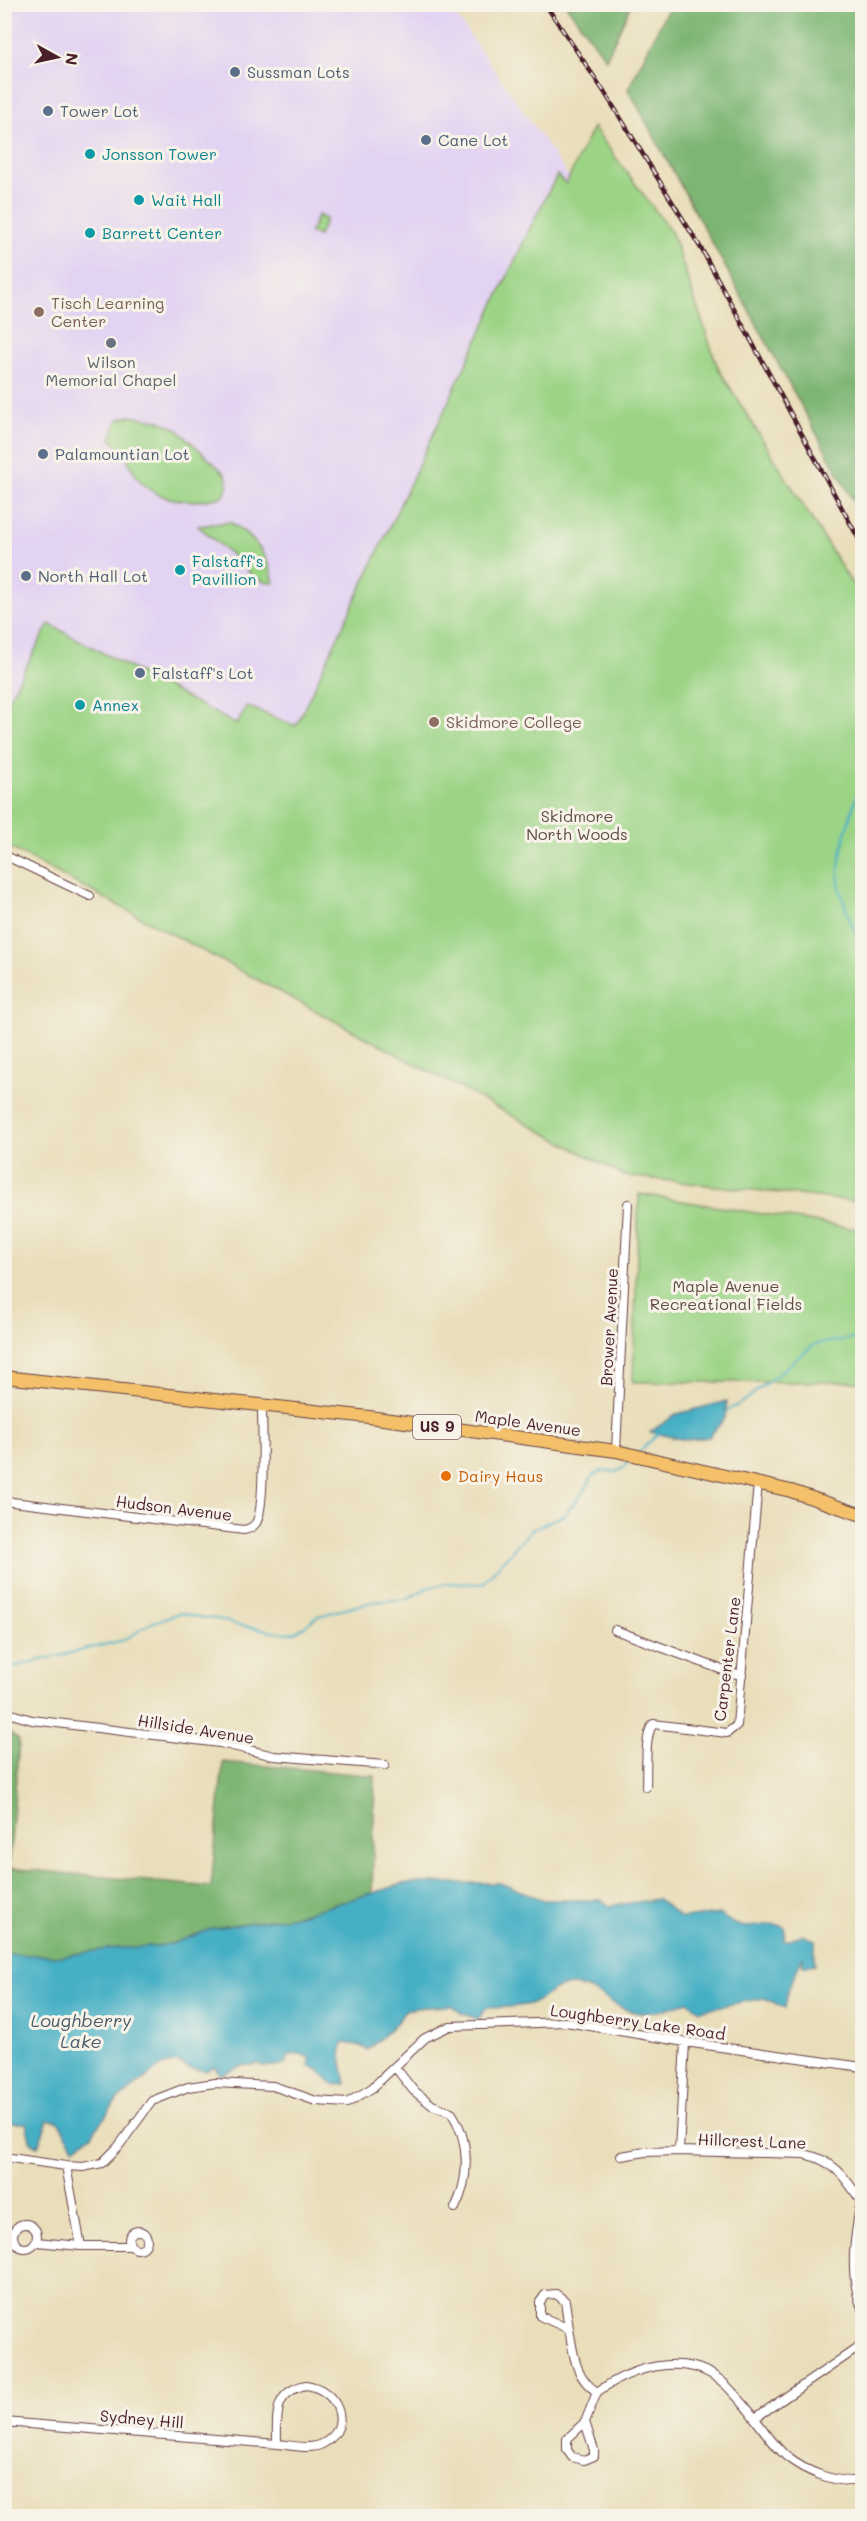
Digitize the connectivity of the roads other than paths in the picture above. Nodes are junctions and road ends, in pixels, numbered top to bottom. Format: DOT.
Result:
graph roads {
  1 [pos="4,855"];
  2 [pos="90,896"];
  3 [pos="628,1204"];
  4 [pos="4,1377"];
  5 [pos="262,1405"];
  6 [pos="616,1451"];
  7 [pos="758,1483"];
  8 [pos="4,1502"];
  9 [pos="862,1515"];
  10 [pos="615,1630"];
  11 [pos="742,1675"];
  12 [pos="4,1712"];
  13 [pos="385,1765"];
  14 [pos="646,1786"];
  15 [pos="685,2042"];
  16 [pos="394,2067"];
  17 [pos="862,2067"];
  18 [pos="679,2151"];
  19 [pos="621,2156"];
  20 [pos="4,2157"];
  21 [pos="66,2166"];
  22 [pos="862,2201"];
  23 [pos="455,2208"];
  24 [pos="36,2242"];
  25 [pos="81,2246"];
  26 [pos="131,2246"];
  27 [pos="862,2308"];
  28 [pos="569,2329"];
  29 [pos="862,2345"];
  30 [pos="597,2391"];
  31 [pos="755,2418"];
  32 [pos="4,2422"];
  33 [pos="585,2422"];
  34 [pos="277,2444"];
  35 [pos="862,2481"];
  1 -- 2 [label="street"];
  3 -- 6 [label="street, Brower Avenue"];
  4 -- 5 [label="main road, Maple Avenue / US 9"];
  5 -- 6 [label="main road, Maple Avenue / US 9"];
  5 -- 8 [label="street, Hudson Avenue"];
  6 -- 7 [label="main road, Maple Avenue / US 9"];
  7 -- 9 [label="main road, Maple Avenue / US 9"];
  7 -- 11 [label="street, Carpenter Lane"];
  10 -- 11 [label="street"];
  11 -- 14 [label="street, Carpenter Lane"];
  12 -- 13 [label="street, Hillside Avenue"];
  15 -- 16 [label="street, Loughberry Lake Road"];
  15 -- 17 [label="street, Loughberry Lake Road"];
  15 -- 18 [label="street"];
  16 -- 21 [label="street, Loughberry Lake Road"];
  16 -- 23 [label="street"];
  18 -- 19 [label="street, Hillcrest Lane"];
  18 -- 22 [label="street, Hillcrest Lane"];
  20 -- 21 [label="street, Loughberry Lake Road"];
  21 -- 25 [label="street"];
  22 -- 27 [label="street, Hillcrest Lane"];
  24 -- 25 [label="street"];
  25 -- 26 [label="street"];
  28 -- 28 [label="street"];
  28 -- 30 [label="street"];
  29 -- 31 [label="street"];
  30 -- 31 [label="street"];
  30 -- 33 [label="street"];
  31 -- 35 [label="street"];
  32 -- 34 [label="street, Sydney Hill"];
  33 -- 33 [label="street"];
  34 -- 34 [label="street, Sydney Hill"];
}
